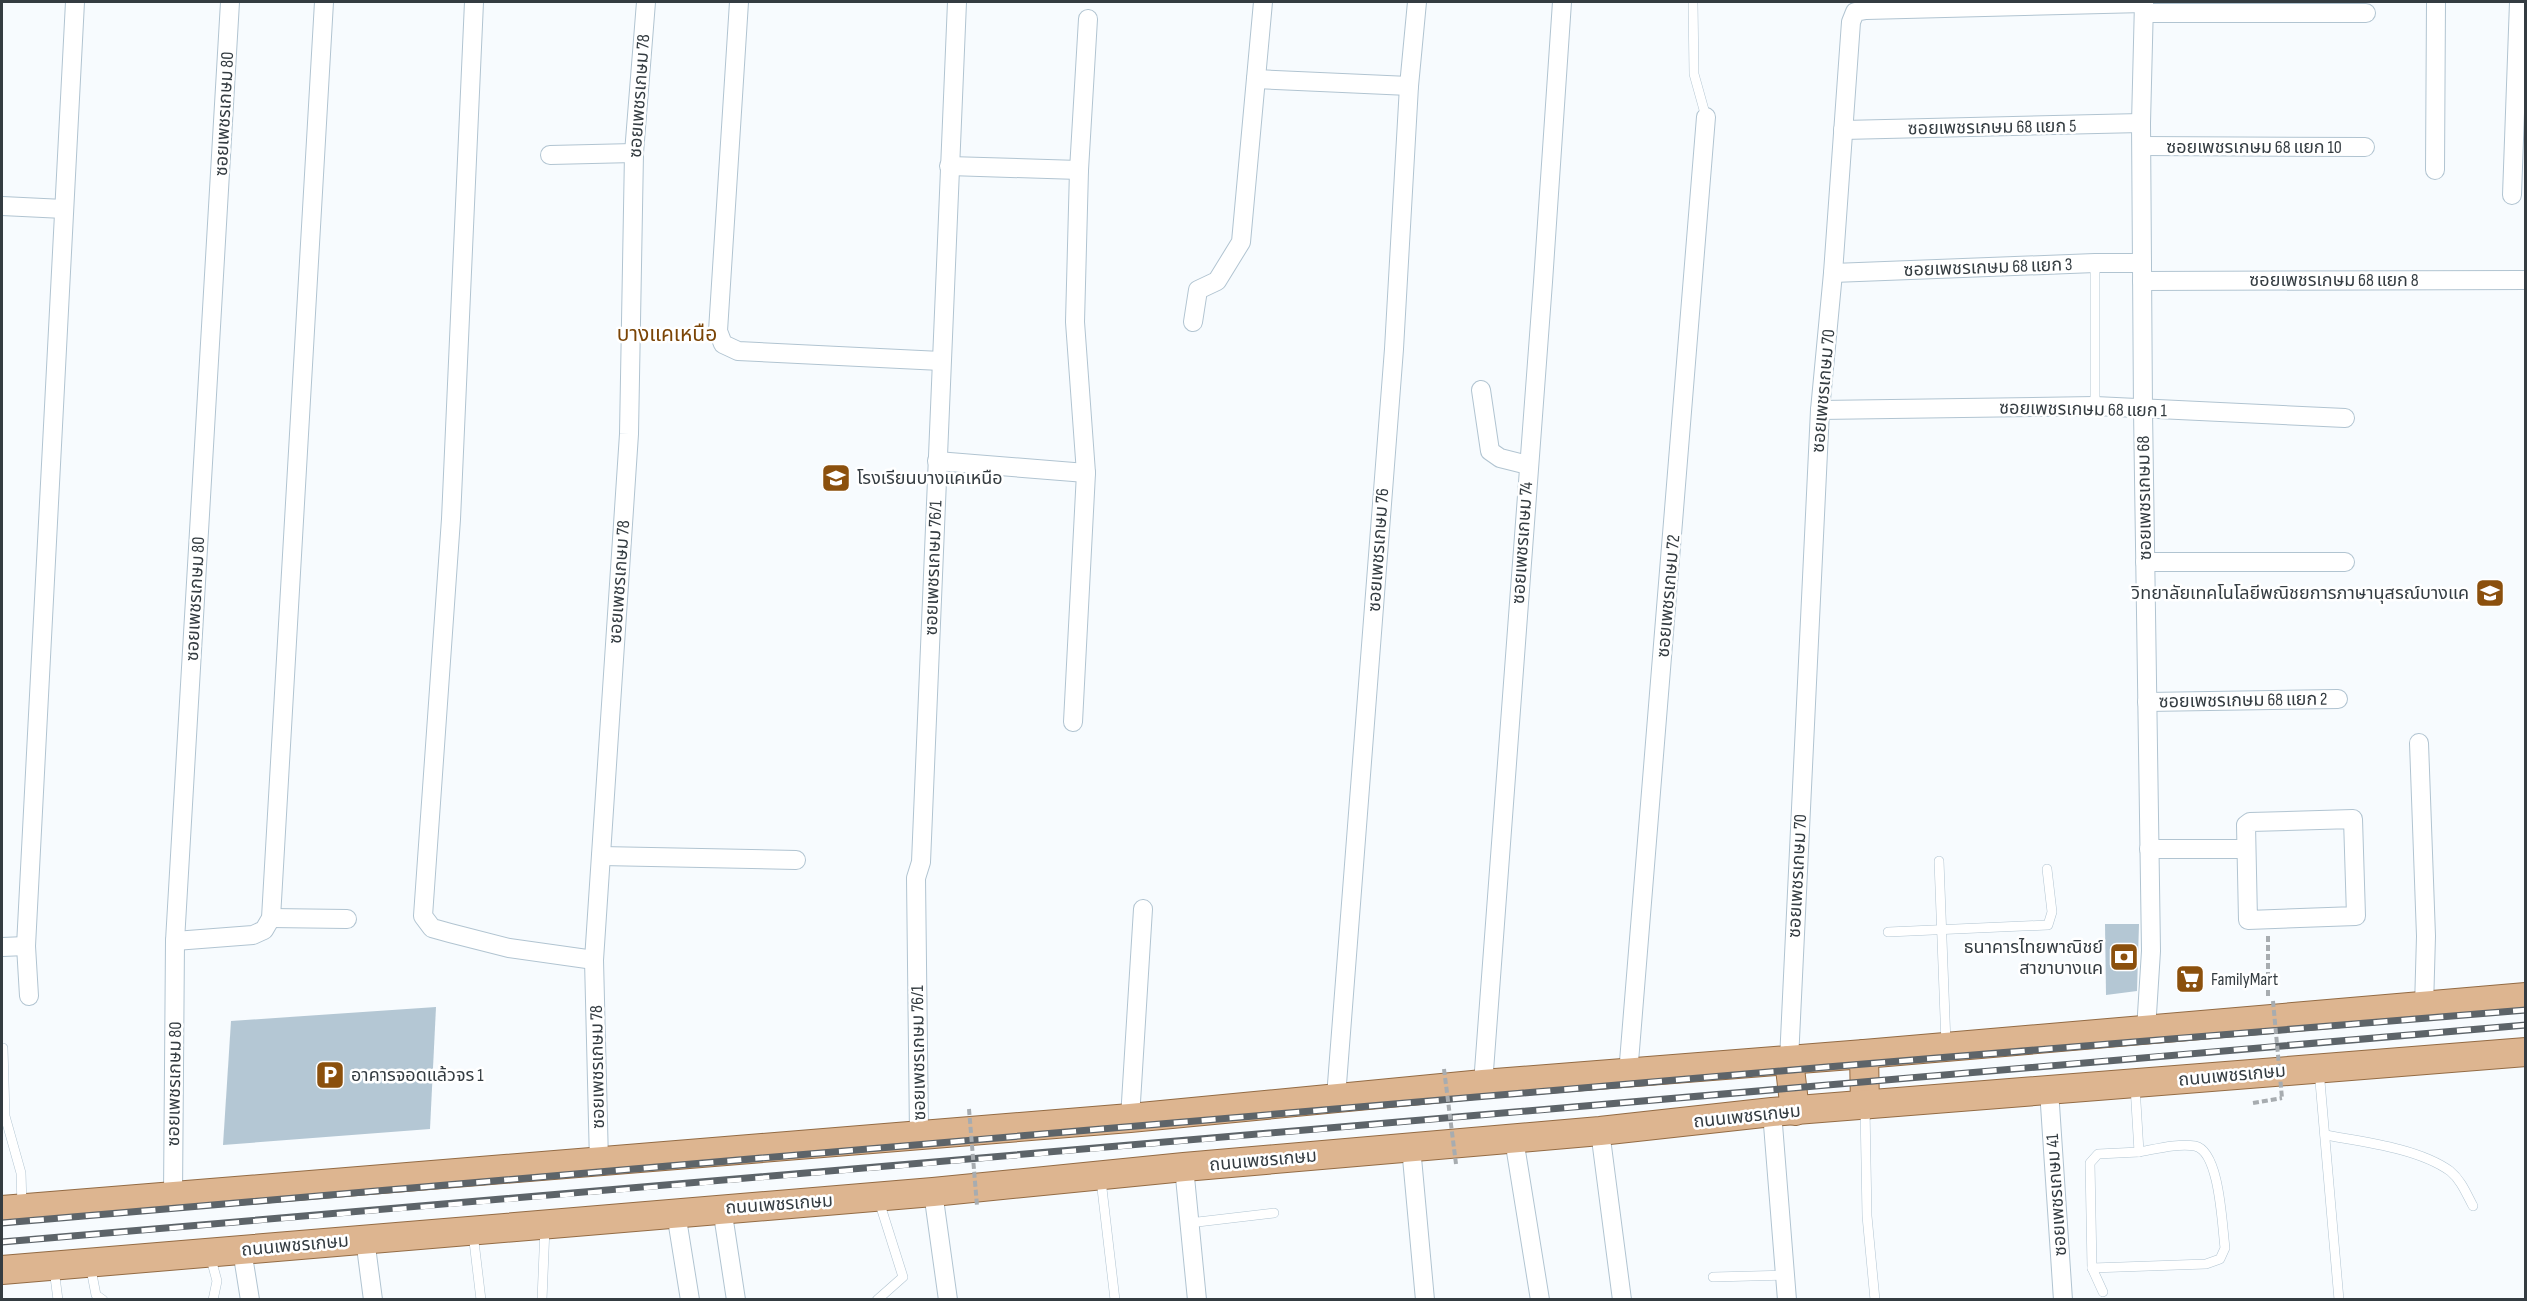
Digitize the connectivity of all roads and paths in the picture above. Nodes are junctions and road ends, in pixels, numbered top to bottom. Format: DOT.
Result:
graph roads {
  1 [pos="75,2"];
  2 [pos="230,2"];
  3 [pos="324,2"];
  4 [pos="474,2"];
  5 [pos="646,2"];
  6 [pos="739,2"];
  7 [pos="957,2"];
  8 [pos="1263,2"];
  9 [pos="1417,2"];
  10 [pos="1562,2"];
  11 [pos="1693,2"];
  12 [pos="2436,2"];
  13 [pos="2519,2"];
  14 [pos="2144,6"];
  15 [pos="2366,13"];
  16 [pos="1088,19"];
  17 [pos="1256,80"];
  18 [pos="1409,86"];
  19 [pos="1706,117"];
  20 [pos="2141,123"];
  21 [pos="1844,130"];
  22 [pos="2142,146"];
  23 [pos="2365,147"];
  24 [pos="634,153"];
  25 [pos="549,155"];
  26 [pos="949,166"];
  27 [pos="1079,170"];
  28 [pos="2434,170"];
  29 [pos="2512,195"];
  30 [pos="2,206"];
  31 [pos="64,209"];
  32 [pos="2095,263"];
  33 [pos="2142,272"];
  34 [pos="1833,273"];
  35 [pos="2526,280"];
  36 [pos="1193,322"];
  37 [pos="941,362"];
  38 [pos="1481,390"];
  39 [pos="2095,406"];
  40 [pos="1820,410"];
  41 [pos="2143,410"];
  42 [pos="2345,418"];
  43 [pos="937,461"];
  44 [pos="1528,465"];
  45 [pos="1086,473"];
  46 [pos="2145,562"];
  47 [pos="2345,562"];
  48 [pos="2338,699"];
  49 [pos="2147,702"];
  50 [pos="1073,722"];
  51 [pos="2420,743"];
  52 [pos="2149,849"];
  53 [pos="2246,849"];
  54 [pos="601,856"];
  55 [pos="796,860"];
  56 [pos="1939,861"];
  57 [pos="2047,869"];
  58 [pos="1143,909"];
  59 [pos="271,918"];
  60 [pos="347,919"];
  61 [pos="2267,920"];
  62 [pos="1942,932"];
  63 [pos="1888,933"];
  64 [pos="176,941"];
  65 [pos="26,946"];
  66 [pos="2,947"];
  67 [pos="594,960"];
  68 [pos="29,996"];
  69 [pos="2526,997"];
  70 [pos="2268,998"];
  71 [pos="2273,1000"];
  72 [pos="2424,1007"];
  73 [pos="2146,1030"];
  74 [pos="1946,1047"];
  75 [pos="3,1048"];
  76 [pos="2526,1052"];
  77 [pos="1864,1054"];
  78 [pos="1789,1060"];
  79 [pos="2319,1068"];
  80 [pos="1444,1069"];
  81 [pos="1628,1074"];
  82 [pos="2135,1083"];
  83 [pos="1482,1084"];
  84 [pos="2049,1090"];
  85 [pos="1336,1097"];
  86 [pos="2253,1104"];
  87 [pos="1865,1105"];
  88 [pos="969,1109"];
  89 [pos="1783,1111"];
  90 [pos="1130,1118"];
  91 [pos="1600,1131"];
  92 [pos="919,1134"];
  93 [pos="2325,1135"];
  94 [pos="1514,1139"];
  95 [pos="1411,1147"];
  96 [pos="2139,1152"];
  97 [pos="599,1161"];
  98 [pos="1456,1164"];
  99 [pos="1184,1167"];
  100 [pos="1100,1175"];
  101 [pos="933,1192"];
  102 [pos="173,1196"];
  103 [pos="878,1196"];
  104 [pos="977,1206"];
  105 [pos="2473,1206"];
  106 [pos="722,1208"];
  107 [pos="12,1209"];
  108 [pos="676,1213"];
  109 [pos="1274,1213"];
  110 [pos="1189,1223"];
  111 [pos="546,1224"];
  112 [pos="472,1230"];
  113 [pos="365,1239"];
  114 [pos="242,1250"];
  115 [pos="210,1252"];
  116 [pos="90,1262"];
  117 [pos="54,1265"];
  118 [pos="2092,1268"];
  119 [pos="2,1270"];
  120 [pos="1786,1275"];
  121 [pos="1713,1277"];
  122 [pos="2103,1292"];
  123 [pos="58,1299"];
  124 [pos="103,1299"];
  125 [pos="213,1299"];
  126 [pos="250,1299"];
  127 [pos="373,1299"];
  128 [pos="480,1299"];
  129 [pos="542,1299"];
  130 [pos="690,1299"];
  131 [pos="736,1299"];
  132 [pos="877,1299"];
  133 [pos="948,1299"];
  134 [pos="1115,1299"];
  135 [pos="1197,1299"];
  136 [pos="1425,1299"];
  137 [pos="1540,1299"];
  138 [pos="1622,1299"];
  139 [pos="1787,1299"];
  140 [pos="1875,1299"];
  141 [pos="2063,1299"];
  142 [pos="2339,1299"];
  1 -- 31 [label="street"];
  2 -- 64 [label="street, ซอยเพชรเกษม 80"];
  3 -- 59 [label="street"];
  4 -- 67 [label="street"];
  5 -- 24 [label="street, ซอยเพชรเกษม 78"];
  6 -- 37 [label="street"];
  7 -- 26 [label="street, ซอยเพชรเกษม 76/1"];
  8 -- 17 [label="street"];
  9 -- 18 [label="street, ซอยเพชรเกษม 76"];
  10 -- 44 [label="street, ซอยเพชรเกษม 74"];
  11 -- 19 [label="lane"];
  12 -- 28 [label="street"];
  13 -- 29 [label="street"];
  14 -- 15 [label="street"];
  14 -- 20 [label="street, ซอยเพชรเกษม 68"];
  14 -- 21 [label="street, ซอยเพชรเกษม 70"];
  16 -- 27 [label="street"];
  17 -- 18 [label="street"];
  17 -- 36 [label="street"];
  18 -- 85 [label="street, ซอยเพชรเกษม 76"];
  19 -- 81 [label="street, ซอยเพชรเกษม 72"];
  20 -- 21 [label="street, ซอยเพชรเกษม 68 แยก 5"];
  20 -- 22 [label="street, ซอยเพชรเกษม 68"];
  21 -- 34 [label="street, ซอยเพชรเกษม 70"];
  22 -- 23 [label="street, ซอยเพชรเกษม 68 แยก 10"];
  22 -- 33 [label="street, ซอยเพชรเกษม 68"];
  24 -- 25 [label="street"];
  24 -- 54 [label="street, ซอยเพชรเกษม 78"];
  26 -- 27 [label="street"];
  26 -- 37 [label="street, ซอยเพชรเกษม 76/1"];
  27 -- 45 [label="street"];
  30 -- 31 [label="street"];
  31 -- 65 [label="street"];
  32 -- 33 [label="street, ซอยเพชรเกษม 68 แยก 3"];
  32 -- 34 [label="street, ซอยเพชรเกษม 68 แยก 3"];
  32 -- 39 [label="lane"];
  33 -- 35 [label="street, ซอยเพชรเกษม 68 แยก 8"];
  33 -- 41 [label="street, ซอยเพชรเกษม 68"];
  34 -- 40 [label="street, ซอยเพชรเกษม 70"];
  37 -- 43 [label="street, ซอยเพชรเกษม 76/1"];
  38 -- 44 [label="street"];
  39 -- 40 [label="street, ซอยเพชรเกษม 68 แยก 1"];
  39 -- 41 [label="street, ซอยเพชรเกษม 68 แยก 1"];
  40 -- 78 [label="street, ซอยเพชรเกษม 70"];
  41 -- 42 [label="street, ซอยเพชรเกษม 68 แยก 1"];
  41 -- 46 [label="street, ซอยเพชรเกษม 68"];
  43 -- 45 [label="street"];
  43 -- 92 [label="street, ซอยเพชรเกษม 76/1"];
  44 -- 83 [label="street, ซอยเพชรเกษม 74"];
  45 -- 50 [label="street"];
  46 -- 47 [label="street"];
  46 -- 49 [label="street, ซอยเพชรเกษม 68"];
  48 -- 49 [label="street, ซอยเพชรเกษม 68 แยก 2"];
  49 -- 52 [label="street, ซอยเพชรเกษม 68"];
  51 -- 72 [label="street"];
  52 -- 53 [label="street"];
  52 -- 73 [label="street, ซอยเพชรเกษม 68"];
  53 -- 61 [label="street"];
  53 -- 61 [label="street"];
  54 -- 55 [label="street"];
  54 -- 67 [label="street, ซอยเพชรเกษม 78"];
  56 -- 62 [label="lane"];
  57 -- 62 [label="lane"];
  58 -- 90 [label="street"];
  59 -- 60 [label="street"];
  59 -- 64 [label="street"];
  61 -- 70 [label="path"];
  62 -- 63 [label="lane"];
  62 -- 74 [label="lane"];
  64 -- 102 [label="street, ซอยเพชรเกษม 80"];
  65 -- 66 [label="street"];
  65 -- 68 [label="street"];
  67 -- 97 [label="street, ซอยเพชรเกษม 78"];
  69 -- 72 [label="main road"];
  71 -- 86 [label="path, bridge"];
  72 -- 73 [label="main road"];
  73 -- 74 [label="main road"];
  74 -- 77 [label="main road"];
  75 -- 107 [label="lane"];
  76 -- 79 [label="main road, ถนนเพชรเกษม"];
  77 -- 78 [label="main road"];
  77 -- 87 [label="main road"];
  78 -- 81 [label="main road"];
  78 -- 89 [label="main road"];
  79 -- 82 [label="main road, ถนนเพชรเกษม"];
  79 -- 93 [label="lane"];
  80 -- 98 [label="path, bridge"];
  81 -- 83 [label="main road"];
  82 -- 84 [label="main road, ถนนเพชรเกษม"];
  82 -- 96 [label="lane"];
  83 -- 85 [label="main road"];
  84 -- 87 [label="main road, ถนนเพชรเกษม"];
  84 -- 141 [label="street, ซอยเพชรเกษม 41"];
  85 -- 90 [label="main road"];
  87 -- 89 [label="main road, ถนนเพชรเกษม"];
  87 -- 140 [label="lane"];
  88 -- 104 [label="path, bridge"];
  89 -- 91 [label="main road, ถนนเพชรเกษม"];
  89 -- 120 [label="street"];
  90 -- 92 [label="main road"];
  91 -- 94 [label="main road, ถนนเพชรเกษม"];
  91 -- 138 [label="street"];
  92 -- 97 [label="main road"];
  93 -- 105 [label="lane"];
  93 -- 142 [label="lane"];
  94 -- 95 [label="main road, ถนนเพชรเกษม"];
  94 -- 137 [label="street"];
  95 -- 99 [label="main road, ถนนเพชรเกษม"];
  95 -- 136 [label="street"];
  96 -- 118 [label="lane"];
  96 -- 118 [label="lane"];
  97 -- 102 [label="main road"];
  99 -- 100 [label="main road, ถนนเพชรเกษม"];
  99 -- 110 [label="street"];
  100 -- 101 [label="main road, ถนนเพชรเกษม"];
  100 -- 134 [label="lane"];
  101 -- 103 [label="main road, ถนนเพชรเกษม"];
  101 -- 133 [label="street"];
  102 -- 107 [label="main road"];
  103 -- 106 [label="main road, ถนนเพชรเกษม"];
  103 -- 132 [label="lane"];
  106 -- 108 [label="main road, ถนนเพชรเกษม"];
  106 -- 131 [label="street"];
  108 -- 111 [label="main road, ถนนเพชรเกษม"];
  108 -- 130 [label="street"];
  109 -- 110 [label="lane"];
  110 -- 135 [label="street"];
  111 -- 112 [label="main road, ถนนเพชรเกษม"];
  111 -- 129 [label="lane"];
  112 -- 113 [label="main road, ถนนเพชรเกษม"];
  112 -- 128 [label="lane"];
  113 -- 114 [label="main road, ถนนเพชรเกษม"];
  113 -- 127 [label="street"];
  114 -- 115 [label="main road, ถนนเพชรเกษม"];
  114 -- 126 [label="street"];
  115 -- 116 [label="main road, ถนนเพชรเกษม"];
  115 -- 125 [label="lane"];
  116 -- 117 [label="main road, ถนนเพชรเกษม"];
  116 -- 124 [label="lane"];
  117 -- 119 [label="main road, ถนนเพชรเกษม"];
  117 -- 123 [label="lane"];
  118 -- 122 [label="lane"];
  120 -- 121 [label="lane"];
  120 -- 139 [label="street"];
}
